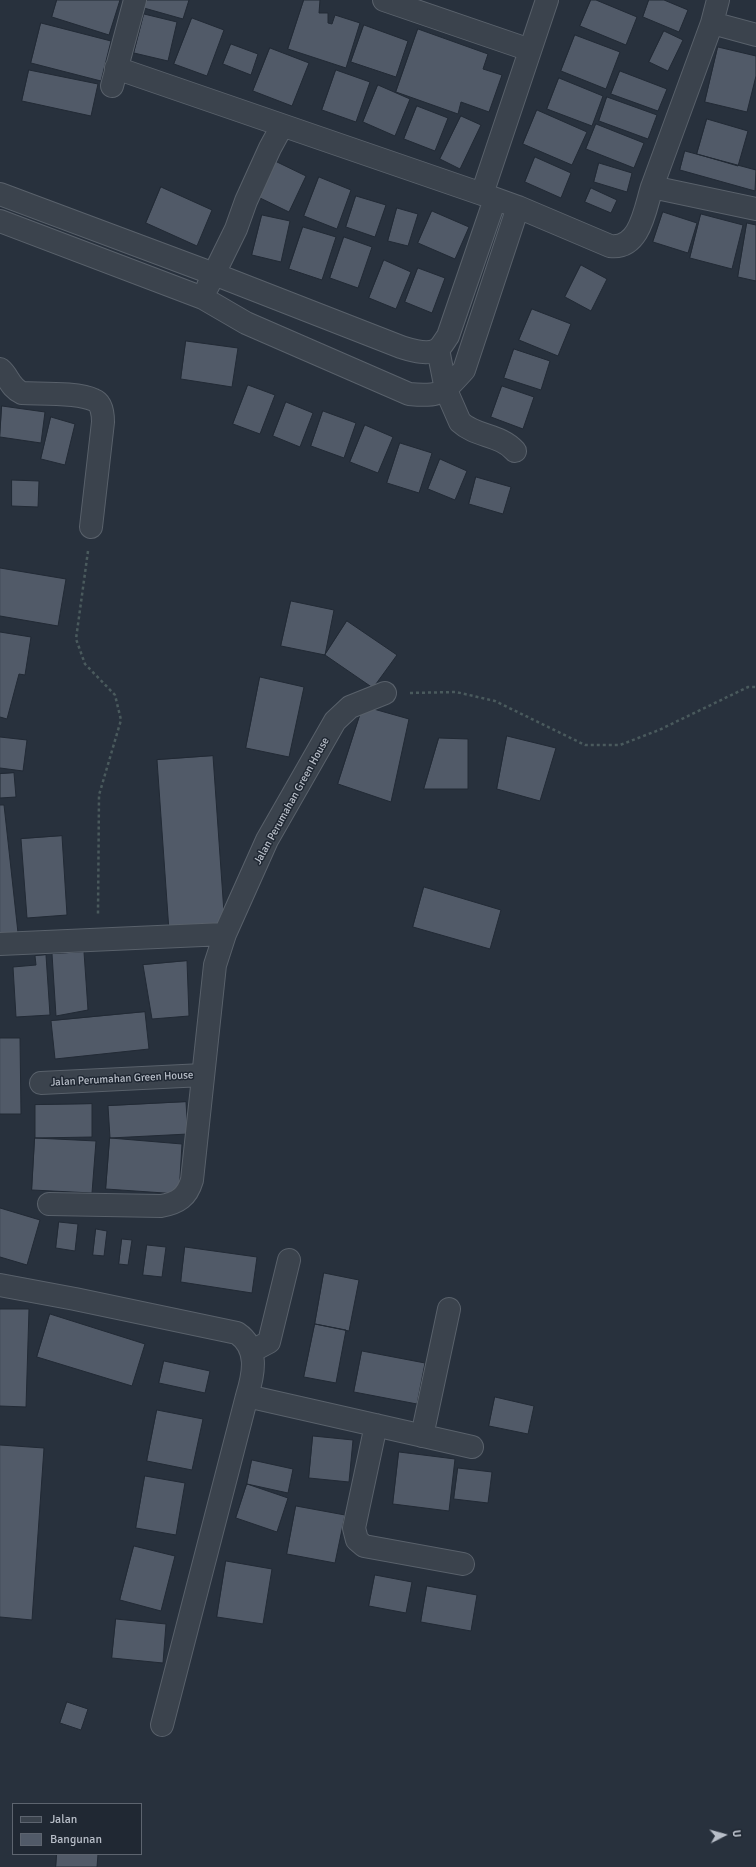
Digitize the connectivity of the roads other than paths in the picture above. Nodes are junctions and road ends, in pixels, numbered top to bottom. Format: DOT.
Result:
graph roads {
  1 [pos="135,0"];
  2 [pos="384,0"];
  3 [pos="546,0"];
  4 [pos="718,0"];
  5 [pos="712,23"];
  6 [pos="756,35"];
  7 [pos="530,50"];
  8 [pos="282,126"];
  9 [pos="652,187"];
  10 [pos="0,194"];
  11 [pos="489,197"];
  12 [pos="518,207"];
  13 [pos="756,208"];
  14 [pos="0,221"];
  15 [pos="214,274"];
  16 [pos="203,298"];
  17 [pos="438,349"];
  18 [pos="0,369"];
  19 [pos="446,390"];
  20 [pos="516,451"];
  21 [pos="91,527"];
  22 [pos="385,693"];
  23 [pos="225,934"];
  24 [pos="0,944"];
  25 [pos="203,1075"];
  26 [pos="41,1083"];
  27 [pos="49,1204"];
  28 [pos="289,1260"];
  29 [pos="0,1285"];
  30 [pos="449,1309"];
  31 [pos="252,1351"];
  32 [pos="247,1396"];
  33 [pos="376,1425"];
  34 [pos="422,1436"];
  35 [pos="472,1447"];
  36 [pos="463,1564"];
  37 [pos="162,1725"];
  1 -- 8 [label="street"];
  2 -- 7 [label="street"];
  3 -- 7 [label="street"];
  4 -- 5 [label="street"];
  5 -- 6 [label="street"];
  5 -- 9 [label="street"];
  7 -- 11 [label="street"];
  8 -- 11 [label="street"];
  8 -- 15 [label="street"];
  9 -- 12 [label="street"];
  9 -- 13 [label="street"];
  10 -- 15 [label="street"];
  11 -- 12 [label="street"];
  11 -- 17 [label="street"];
  12 -- 19 [label="street"];
  14 -- 16 [label="street"];
  15 -- 16 [label="street"];
  15 -- 17 [label="street"];
  16 -- 19 [label="street"];
  17 -- 19 [label="street"];
  18 -- 21 [label="street"];
  19 -- 20 [label="street"];
  22 -- 23 [label="street, Jalan Perumahan Green House"];
  23 -- 24 [label="street"];
  23 -- 25 [label="street, Jalan Perumahan Green House"];
  25 -- 26 [label="street, Jalan Perumahan Green House"];
  25 -- 27 [label="street, Jalan Perumahan Green House"];
  28 -- 31 [label="street"];
  29 -- 31 [label="street"];
  30 -- 34 [label="street"];
  31 -- 32 [label="street"];
  32 -- 33 [label="street"];
  32 -- 37 [label="street"];
  33 -- 34 [label="street"];
  33 -- 36 [label="street"];
  34 -- 35 [label="street"];
}
